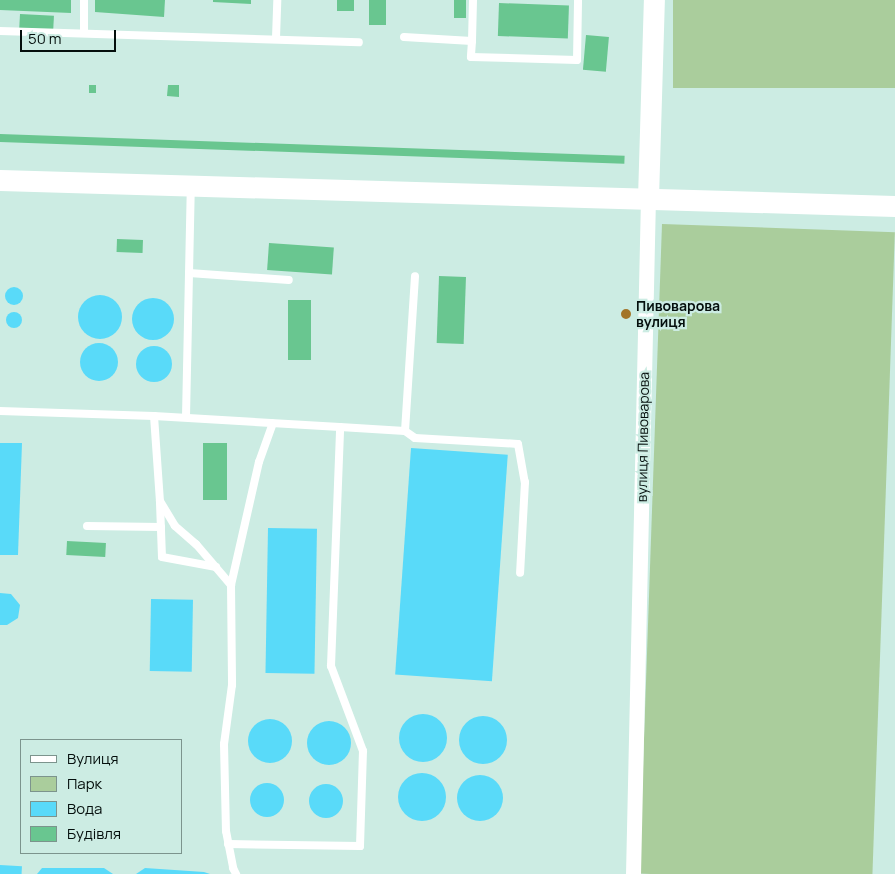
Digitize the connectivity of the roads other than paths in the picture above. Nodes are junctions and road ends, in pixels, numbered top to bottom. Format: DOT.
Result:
graph roads {
  1 [pos="84,0"];
  2 [pos="277,0"];
  3 [pos="473,0"];
  4 [pos="578,0"];
  5 [pos="654,0"];
  6 [pos="0,31"];
  7 [pos="84,33"];
  8 [pos="404,37"];
  9 [pos="276,38"];
  10 [pos="472,41"];
  11 [pos="359,42"];
  12 [pos="0,180"];
  13 [pos="191,185"];
  14 [pos="648,198"];
  15 [pos="895,206"];
  16 [pos="189,273"];
  17 [pos="415,276"];
  18 [pos="289,280"];
  19 [pos="0,411"];
  20 [pos="154,416"];
  21 [pos="186,417"];
  22 [pos="273,423"];
  23 [pos="340,427"];
  24 [pos="405,431"];
  25 [pos="160,501"];
  26 [pos="87,526"];
  27 [pos="161,527"];
  28 [pos="216,567"];
  29 [pos="520,573"];
  30 [pos="231,585"];
  31 [pos="228,844"];
  32 [pos="236,874"];
  33 [pos="633,874"];
  1 -- 7 [label="lane"];
  2 -- 9 [label="lane"];
  3 -- 10 [label="lane"];
  4 -- 10 [label="lane"];
  5 -- 14 [label="main road, вулиця Пивоварова"];
  6 -- 7 [label="lane"];
  7 -- 9 [label="lane"];
  8 -- 10 [label="lane"];
  9 -- 11 [label="lane"];
  12 -- 13 [label="main road"];
  13 -- 14 [label="main road"];
  13 -- 16 [label="lane"];
  14 -- 15 [label="main road"];
  14 -- 33 [label="street, вулиця Пивоварова"];
  16 -- 18 [label="lane"];
  16 -- 21 [label="lane"];
  17 -- 24 [label="lane"];
  19 -- 20 [label="lane"];
  20 -- 21 [label="lane"];
  20 -- 25 [label="lane"];
  21 -- 22 [label="lane"];
  22 -- 23 [label="lane"];
  22 -- 30 [label="lane"];
  23 -- 24 [label="lane"];
  23 -- 31 [label="lane"];
  24 -- 29 [label="lane"];
  25 -- 27 [label="lane"];
  25 -- 28 [label="lane"];
  26 -- 27 [label="lane"];
  27 -- 28 [label="lane"];
  28 -- 30 [label="lane"];
  30 -- 31 [label="lane"];
  31 -- 32 [label="lane"];
}
